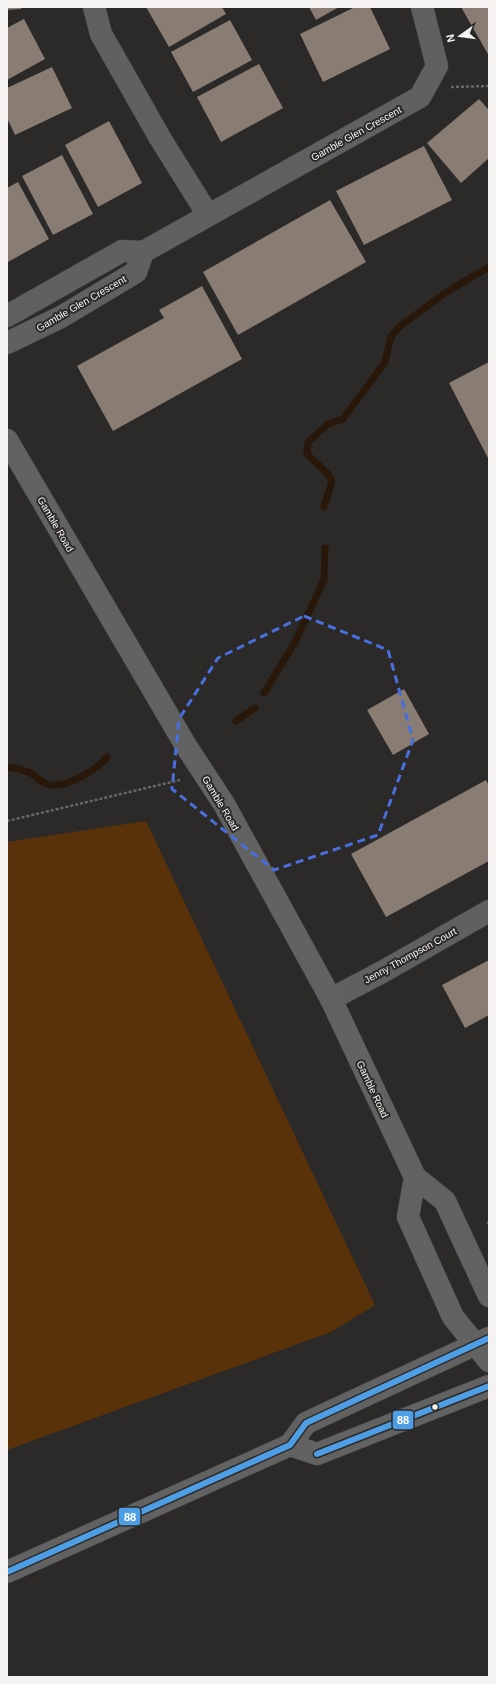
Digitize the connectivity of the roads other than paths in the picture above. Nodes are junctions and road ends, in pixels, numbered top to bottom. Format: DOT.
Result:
graph roads {
  1 [pos="94,7"];
  2 [pos="422,7"];
  3 [pos="208,215"];
  4 [pos="143,252"];
  5 [pos="7,316"];
  6 [pos="7,343"];
  7 [pos="7,440"];
  8 [pos="489,911"];
  9 [pos="330,999"];
  10 [pos="415,1177"];
  11 [pos="489,1296"];
  12 [pos="482,1341"];
  13 [pos="489,1361"];
  14 [pos="489,1386"];
  15 [pos="290,1445"];
  16 [pos="7,1572"];
  1 -- 3 [label="street"];
  2 -- 3 [label="street, Gamble Glen Crescent"];
  3 -- 4 [label="street, Gamble Glen Crescent"];
  4 -- 5 [label="street, Gamble Glen Crescent"];
  4 -- 6 [label="street, Gamble Glen Crescent"];
  7 -- 9 [label="main road, Gamble Road"];
  8 -- 9 [label="street, Jenny Thompson Court"];
  9 -- 10 [label="main road, Gamble Road"];
  10 -- 11 [label="main road, Gamble Road"];
  10 -- 12 [label="main road"];
  12 -- 13 [label="main road"];
  12 -- 15 [label="main road"];
  14 -- 15 [label="main road"];
  15 -- 16 [label="main road"];
}
